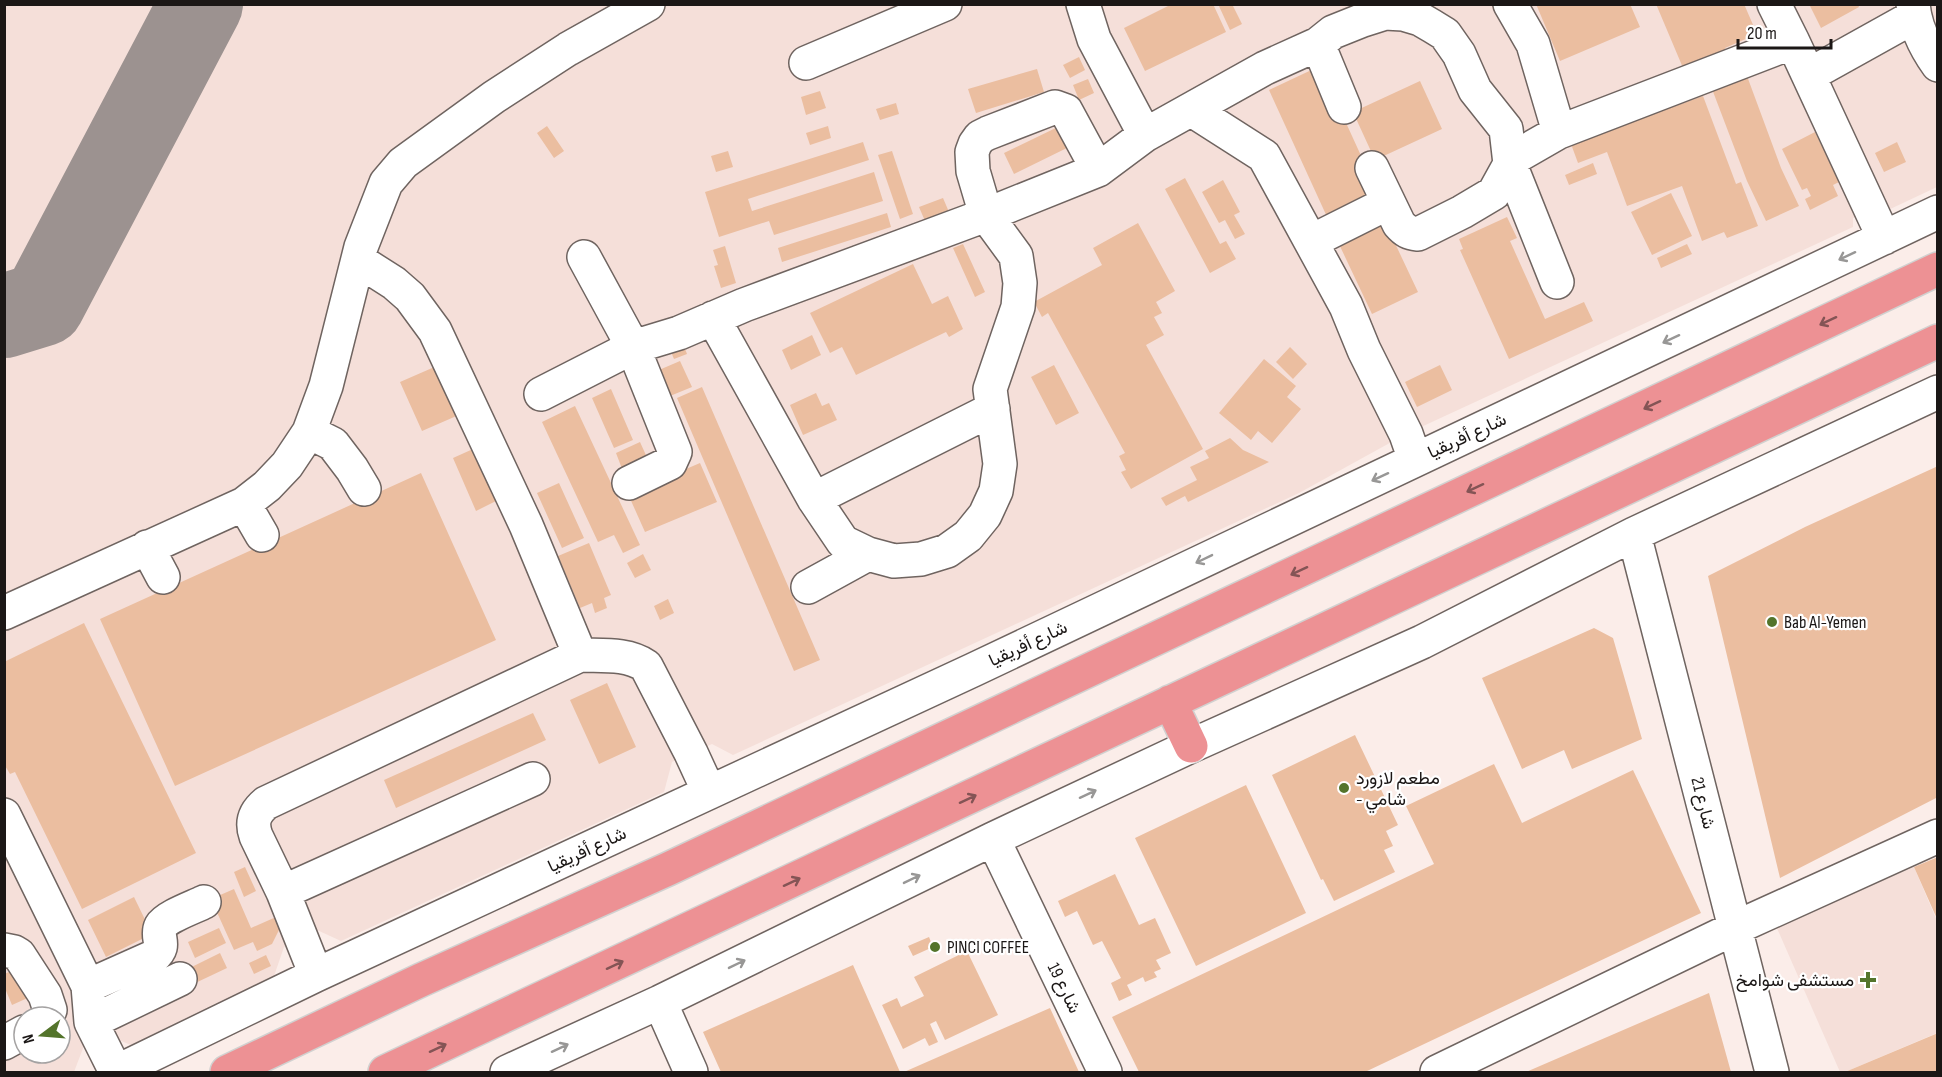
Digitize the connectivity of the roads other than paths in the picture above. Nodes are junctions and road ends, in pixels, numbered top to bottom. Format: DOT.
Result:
graph roads {
  1 [pos="648,4"];
  2 [pos="945,4"];
  3 [pos="1083,4"];
  4 [pos="1510,4"];
  5 [pos="1774,4"];
  6 [pos="1914,10"];
  7 [pos="1793,42"];
  8 [pos="1318,44"];
  9 [pos="806,63"];
  10 [pos="1938,65"];
  11 [pos="1809,75"];
  12 [pos="1344,107"];
  13 [pos="1191,110"];
  14 [pos="1559,132"];
  15 [pos="1145,135"];
  16 [pos="1510,164"];
  17 [pos="1372,168"];
  18 [pos="1098,170"];
  19 [pos="1388,203"];
  20 [pos="1938,213"];
  21 [pos="986,215"];
  22 [pos="1884,238"];
  23 [pos="1312,240"];
  24 [pos="584,257"];
  25 [pos="358,260"];
  26 [pos="1938,269"];
  27 [pos="1557,282"];
  28 [pos="712,318"];
  29 [pos="1938,341"];
  30 [pos="633,347"];
  31 [pos="1938,392"];
  32 [pos="541,394"];
  33 [pos="993,409"];
  34 [pos="309,432"];
  35 [pos="1415,460"];
  36 [pos="629,483"];
  37 [pos="364,489"];
  38 [pos="814,499"];
  39 [pos="244,504"];
  40 [pos="1634,534"];
  41 [pos="262,535"];
  42 [pos="147,547"];
  43 [pos="868,554"];
  44 [pos="163,577"];
  45 [pos="808,586"];
  46 [pos="4,613"];
  47 [pos="580,655"];
  48 [pos="1170,702"];
  49 [pos="1191,746"];
  50 [pos="533,779"];
  51 [pos="709,792"];
  52 [pos="4,815"];
  53 [pos="1938,836"];
  54 [pos="993,839"];
  55 [pos="283,892"];
  56 [pos="204,902"];
  57 [pos="1735,928"];
  58 [pos="4,950"];
  59 [pos="316,975"];
  60 [pos="180,979"];
  61 [pos="88,986"];
  62 [pos="660,1002"];
  63 [pos="48,1005"];
  64 [pos="91,1022"];
  65 [pos="262,1064"];
  66 [pos="1447,1070"];
  67 [pos="116,1072"];
  68 [pos="227,1072"];
  69 [pos="386,1072"];
  70 [pos="507,1072"];
  71 [pos="692,1072"];
  72 [pos="1105,1072"];
  73 [pos="1772,1072"];
  1 -- 25 [label="street"];
  2 -- 9 [label="street"];
  3 -- 15 [label="street"];
  4 -- 14 [label="street"];
  5 -- 7 [label="street"];
  6 -- 10 [label="street"];
  6 -- 11 [label="street"];
  7 -- 11 [label="street"];
  7 -- 14 [label="street"];
  8 -- 12 [label="street"];
  8 -- 13 [label="street"];
  8 -- 16 [label="street"];
  11 -- 22 [label="street"];
  13 -- 15 [label="street"];
  13 -- 23 [label="street"];
  14 -- 16 [label="street"];
  15 -- 18 [label="street"];
  16 -- 19 [label="street"];
  16 -- 27 [label="street"];
  17 -- 19 [label="street"];
  18 -- 21 [label="street"];
  18 -- 21 [label="street"];
  19 -- 23 [label="street"];
  20 -- 22 [label="street, شارع أفريقيا"];
  21 -- 28 [label="street"];
  21 -- 33 [label="street"];
  22 -- 35 [label="street, شارع أفريقيا, one-way"];
  23 -- 35 [label="street"];
  24 -- 30 [label="street"];
  25 -- 34 [label="street"];
  25 -- 47 [label="street"];
  26 -- 65 [label="highway, one-way"];
  28 -- 30 [label="street"];
  28 -- 38 [label="street"];
  29 -- 48 [label="highway"];
  30 -- 32 [label="street"];
  30 -- 36 [label="street"];
  31 -- 40 [label="street"];
  33 -- 38 [label="street"];
  33 -- 43 [label="street"];
  34 -- 37 [label="street"];
  34 -- 39 [label="street"];
  35 -- 51 [label="street, شارع أفريقيا, one-way"];
  38 -- 43 [label="street"];
  39 -- 41 [label="street"];
  39 -- 42 [label="street"];
  40 -- 49 [label="street"];
  40 -- 57 [label="street, شارع 21"];
  42 -- 44 [label="street"];
  42 -- 46 [label="street"];
  43 -- 45 [label="street"];
  47 -- 51 [label="street"];
  47 -- 55 [label="street"];
  48 -- 49 [label="highway"];
  69 -- 48 [label="highway, one-way"];
  54 -- 49 [label="street, one-way"];
  50 -- 55 [label="street"];
  51 -- 59 [label="street, شارع أفريقيا"];
  52 -- 61 [label="street"];
  53 -- 57 [label="street"];
  62 -- 54 [label="street, one-way"];
  54 -- 72 [label="street, شارع 19"];
  55 -- 59 [label="street"];
  56 -- 61 [label="street"];
  57 -- 66 [label="street"];
  57 -- 73 [label="street, شارع 21"];
  58 -- 63 [label="street"];
  59 -- 67 [label="street, شارع أفريقيا"];
  60 -- 64 [label="street"];
  61 -- 64 [label="street"];
  70 -- 62 [label="street, one-way"];
  62 -- 71 [label="street"];
  64 -- 67 [label="street"];
  65 -- 68 [label="highway"];
}
